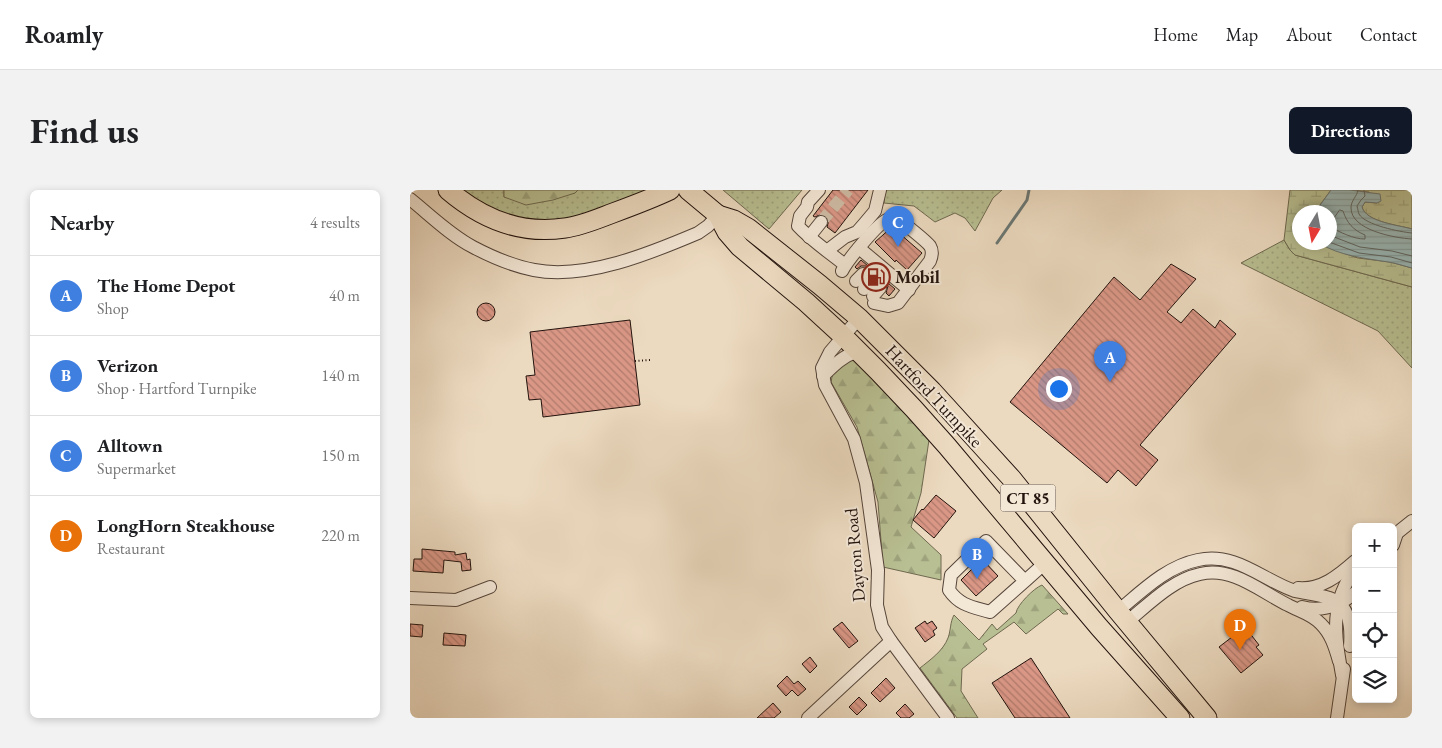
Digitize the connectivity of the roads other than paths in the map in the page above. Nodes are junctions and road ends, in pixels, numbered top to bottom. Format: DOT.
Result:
graph roads {
  1 [pos="448,190"];
  2 [pos="670,190"];
  3 [pos="688,190"];
  4 [pos="819,190"];
  5 [pos="829,190"];
  6 [pos="873,190"];
  7 [pos="880,190"];
  8 [pos="410,198"];
  9 [pos="807,207"];
  10 [pos="718,216"];
  11 [pos="821,222"];
  12 [pos="809,237"];
  13 [pos="845,237"];
  14 [pos="859,248"];
  15 [pos="828,250"];
  16 [pos="874,279"];
  17 [pos="909,290"];
  18 [pos="859,318"];
  19 [pos="843,336"];
  20 [pos="858,351"];
  21 [pos="823,376"];
  22 [pos="1412,521"];
  23 [pos="1397,535"];
  24 [pos="1045,563"];
  25 [pos="1352,564"];
  26 [pos="1352,574"];
  27 [pos="1024,581"];
  28 [pos="1278,584"];
  29 [pos="490,587"];
  30 [pos="1352,595"];
  31 [pos="1271,596"];
  32 [pos="410,598"];
  33 [pos="1338,604"];
  34 [pos="1122,616"];
  35 [pos="1103,632"];
  36 [pos="1352,635"];
  37 [pos="891,641"];
  38 [pos="1350,646"];
  39 [pos="1339,661"];
  40 [pos="1342,675"];
  41 [pos="808,718"];
  42 [pos="948,718"];
  43 [pos="1180,718"];
  44 [pos="1207,718"];
  45 [pos="1336,718"];
  1 -- 2 [label="highway"];
  3 -- 10 [label="highway, Hartford Turnpike / CT 85"];
  4 -- 9 [label="street"];
  5 -- 9 [label="street"];
  6 -- 13 [label="street"];
  7 -- 13 [label="street"];
  8 -- 10 [label="street"];
  9 -- 12 [label="street"];
  10 -- 18 [label="highway, Hartford Turnpike / CT 85"];
  10 -- 19 [label="highway, Hartford Turnpike / CT 85"];
  11 -- 12 [label="street"];
  12 -- 15 [label="street"];
  13 -- 15 [label="street"];
  14 -- 15 [label="street"];
  14 -- 16 [label="street"];
  14 -- 17 [label="street"];
  16 -- 17 [label="street"];
  16 -- 17 [label="street"];
  18 -- 19 [label="street"];
  18 -- 34 [label="highway, Hartford Turnpike / CT 85"];
  19 -- 20 [label="highway, Hartford Turnpike / CT 85"];
  19 -- 21 [label="street"];
  20 -- 21 [label="street"];
  20 -- 24 [label="highway, Hartford Turnpike / CT 85"];
  21 -- 37 [label="street, Dayton Road"];
  22 -- 23 [label="street"];
  24 -- 27 [label="street"];
  24 -- 35 [label="highway, Hartford Turnpike / CT 85"];
  25 -- 28 [label="street"];
  26 -- 33 [label="street"];
  27 -- 27 [label="street"];
  28 -- 33 [label="street"];
  28 -- 34 [label="street"];
  29 -- 32 [label="street"];
  30 -- 33 [label="street"];
  31 -- 33 [label="street"];
  31 -- 34 [label="street"];
  31 -- 39 [label="street"];
  33 -- 38 [label="street"];
  33 -- 39 [label="street"];
  34 -- 35 [label="highway"];
  34 -- 44 [label="highway, Hartford Turnpike / CT 85"];
  35 -- 43 [label="highway, Hartford Turnpike / CT 85"];
  36 -- 38 [label="street"];
  37 -- 41 [label="street"];
  37 -- 42 [label="street, Dayton Road"];
  38 -- 40 [label="street"];
  39 -- 40 [label="street"];
  40 -- 45 [label="street"];
}
